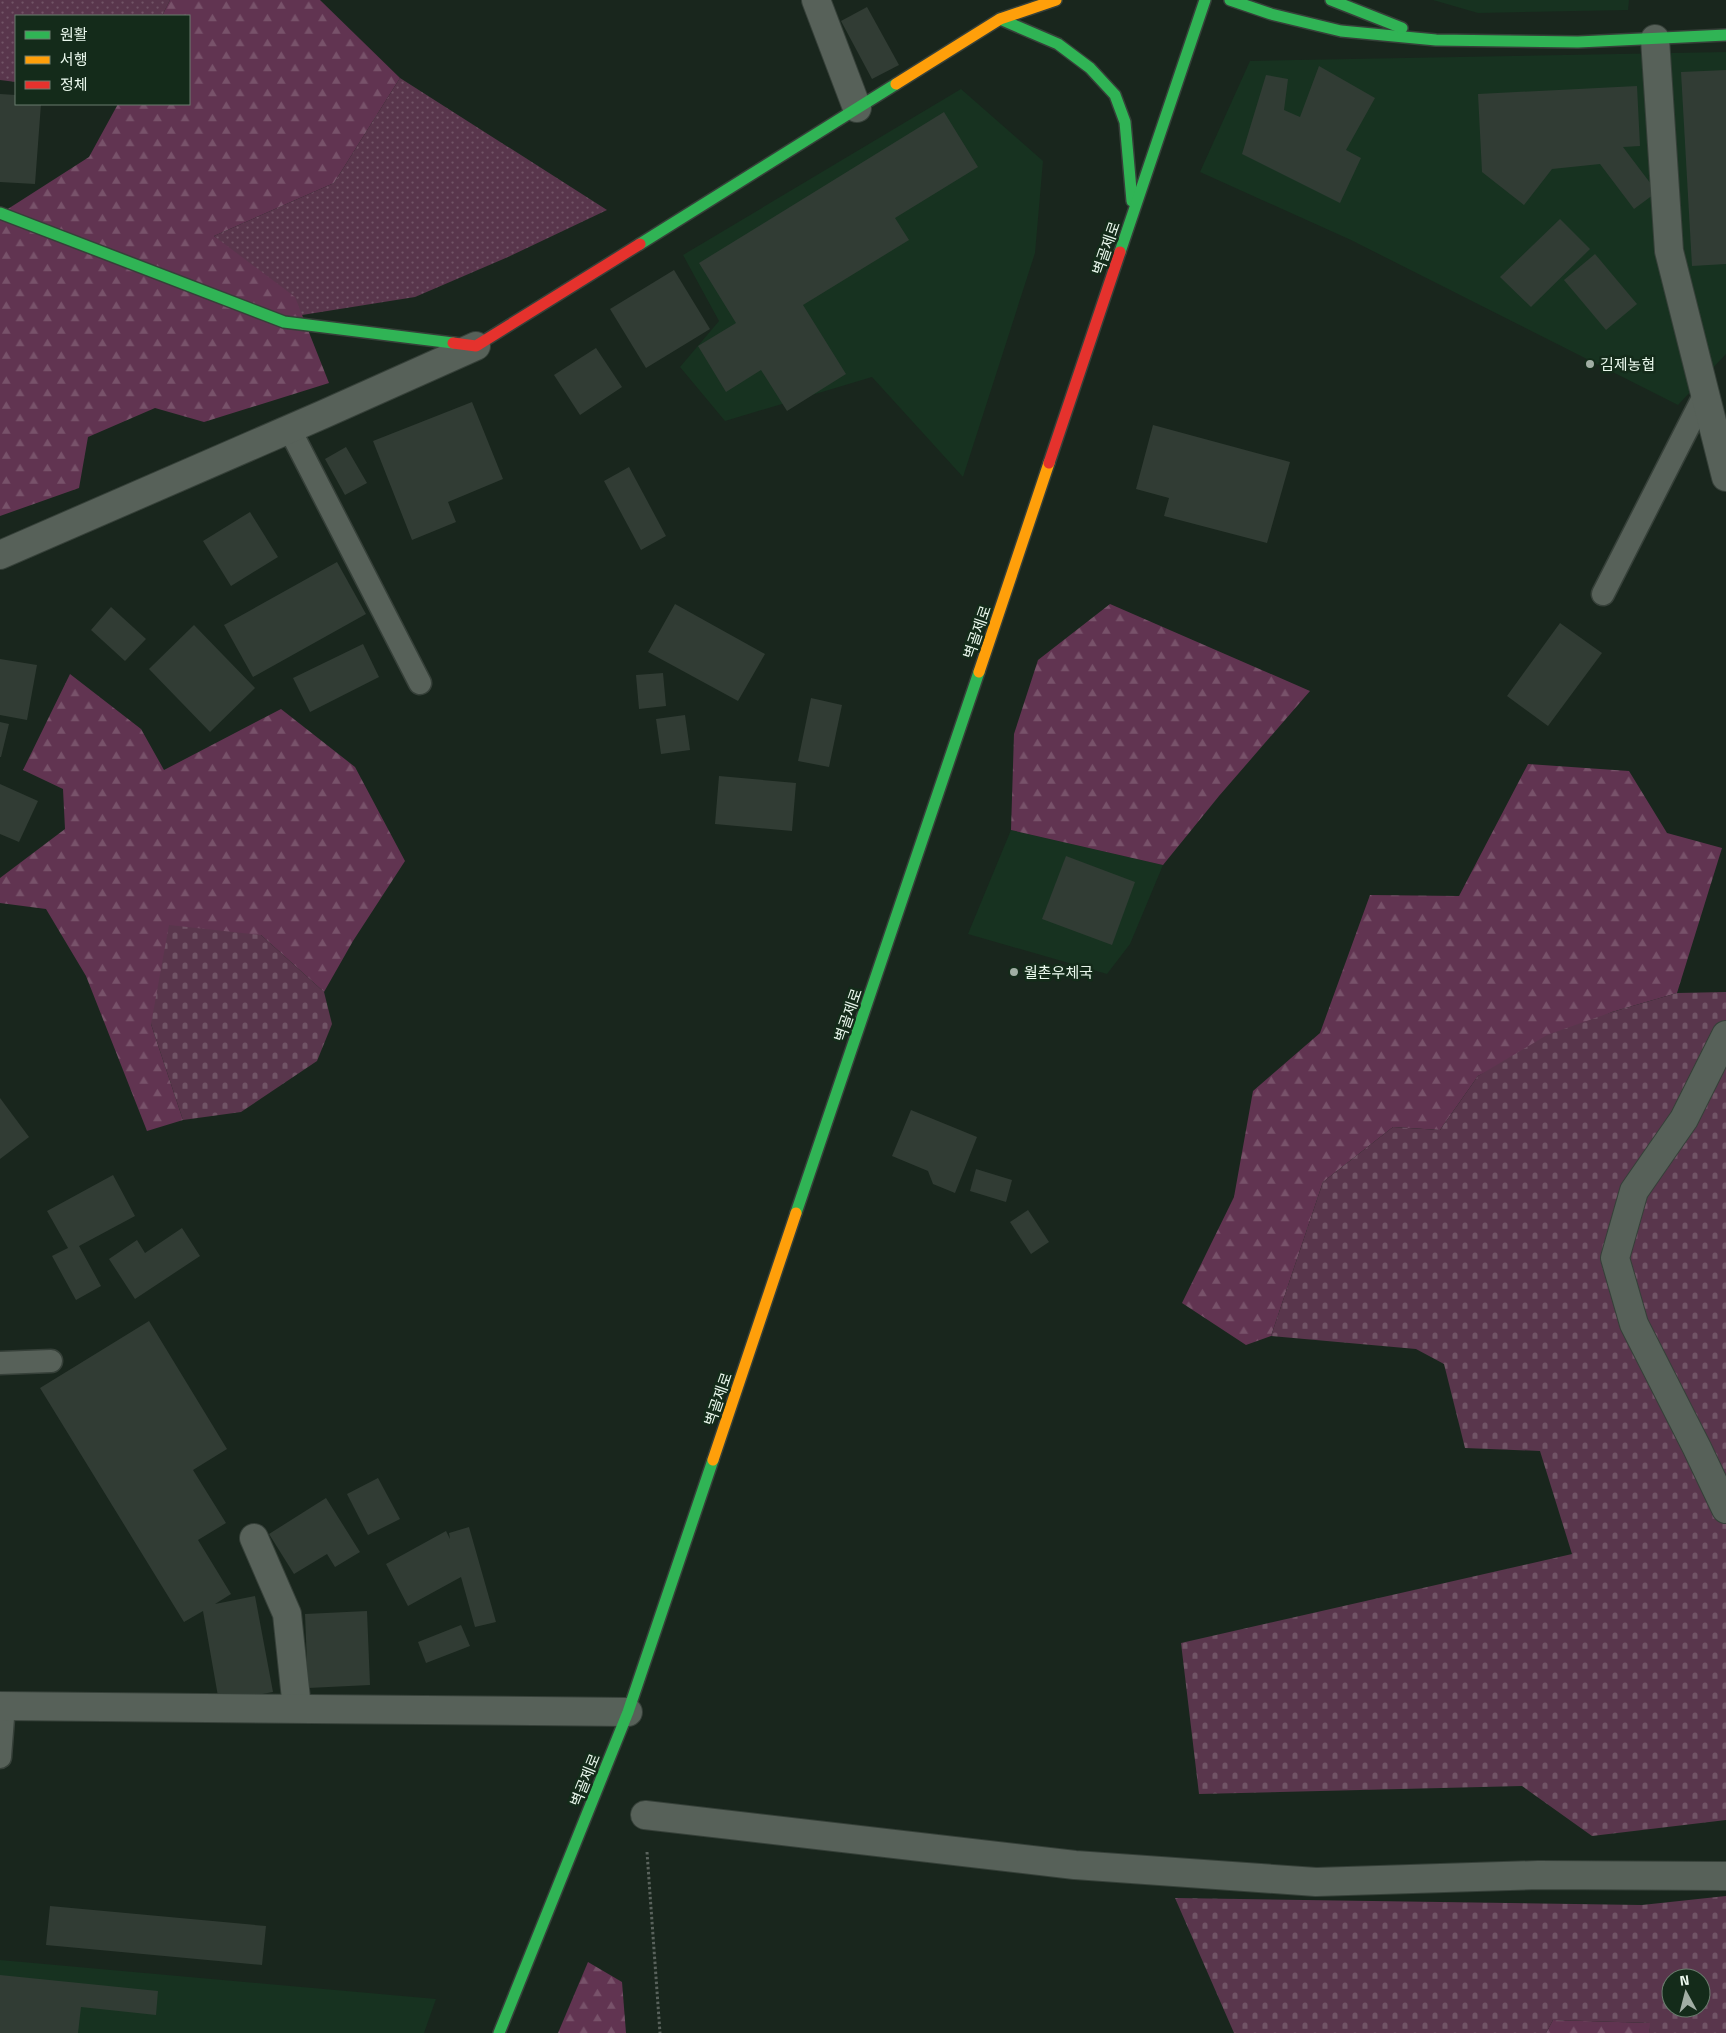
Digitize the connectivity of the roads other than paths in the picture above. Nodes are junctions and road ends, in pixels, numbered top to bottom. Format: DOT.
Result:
graph roads {
  1 [pos="816,0"];
  2 [pos="1056,0"];
  3 [pos="1205,0"];
  4 [pos="1230,0"];
  5 [pos="1332,0"];
  6 [pos="1000,19"];
  7 [pos="1726,35"];
  8 [pos="1655,38"];
  9 [pos="1436,40"];
  10 [pos="857,108"];
  11 [pos="0,213"];
  12 [pos="1133,216"];
  13 [pos="476,346"];
  14 [pos="1705,394"];
  15 [pos="289,428"];
  16 [pos="1726,477"];
  17 [pos="0,555"];
  18 [pos="1602,594"];
  19 [pos="420,683"];
  20 [pos="1726,1035"];
  21 [pos="51,1361"];
  22 [pos="0,1363"];
  23 [pos="1726,1509"];
  24 [pos="254,1538"];
  25 [pos="2,1706"];
  26 [pos="297,1708"];
  27 [pos="628,1712"];
  28 [pos="0,1757"];
  29 [pos="645,1814"];
  30 [pos="1726,1876"];
  31 [pos="499,2033"];
  1 -- 10 [label="street"];
  2 -- 6 [label="street"];
  3 -- 12 [label="street, 벽골제로"];
  4 -- 9 [label="street"];
  5 -- 9 [label="street"];
  6 -- 10 [label="street"];
  6 -- 12 [label="street"];
  7 -- 8 [label="street"];
  8 -- 9 [label="street"];
  8 -- 14 [label="street"];
  10 -- 13 [label="street"];
  11 -- 13 [label="street"];
  12 -- 27 [label="street, 벽골제로"];
  13 -- 15 [label="street"];
  14 -- 16 [label="street"];
  14 -- 18 [label="lane"];
  15 -- 17 [label="street"];
  15 -- 19 [label="lane"];
  20 -- 23 [label="street"];
  21 -- 22 [label="lane"];
  24 -- 26 [label="street"];
  25 -- 26 [label="street"];
  25 -- 28 [label="lane"];
  26 -- 27 [label="street"];
  27 -- 31 [label="street, 벽골제로"];
  29 -- 30 [label="street"];
}
